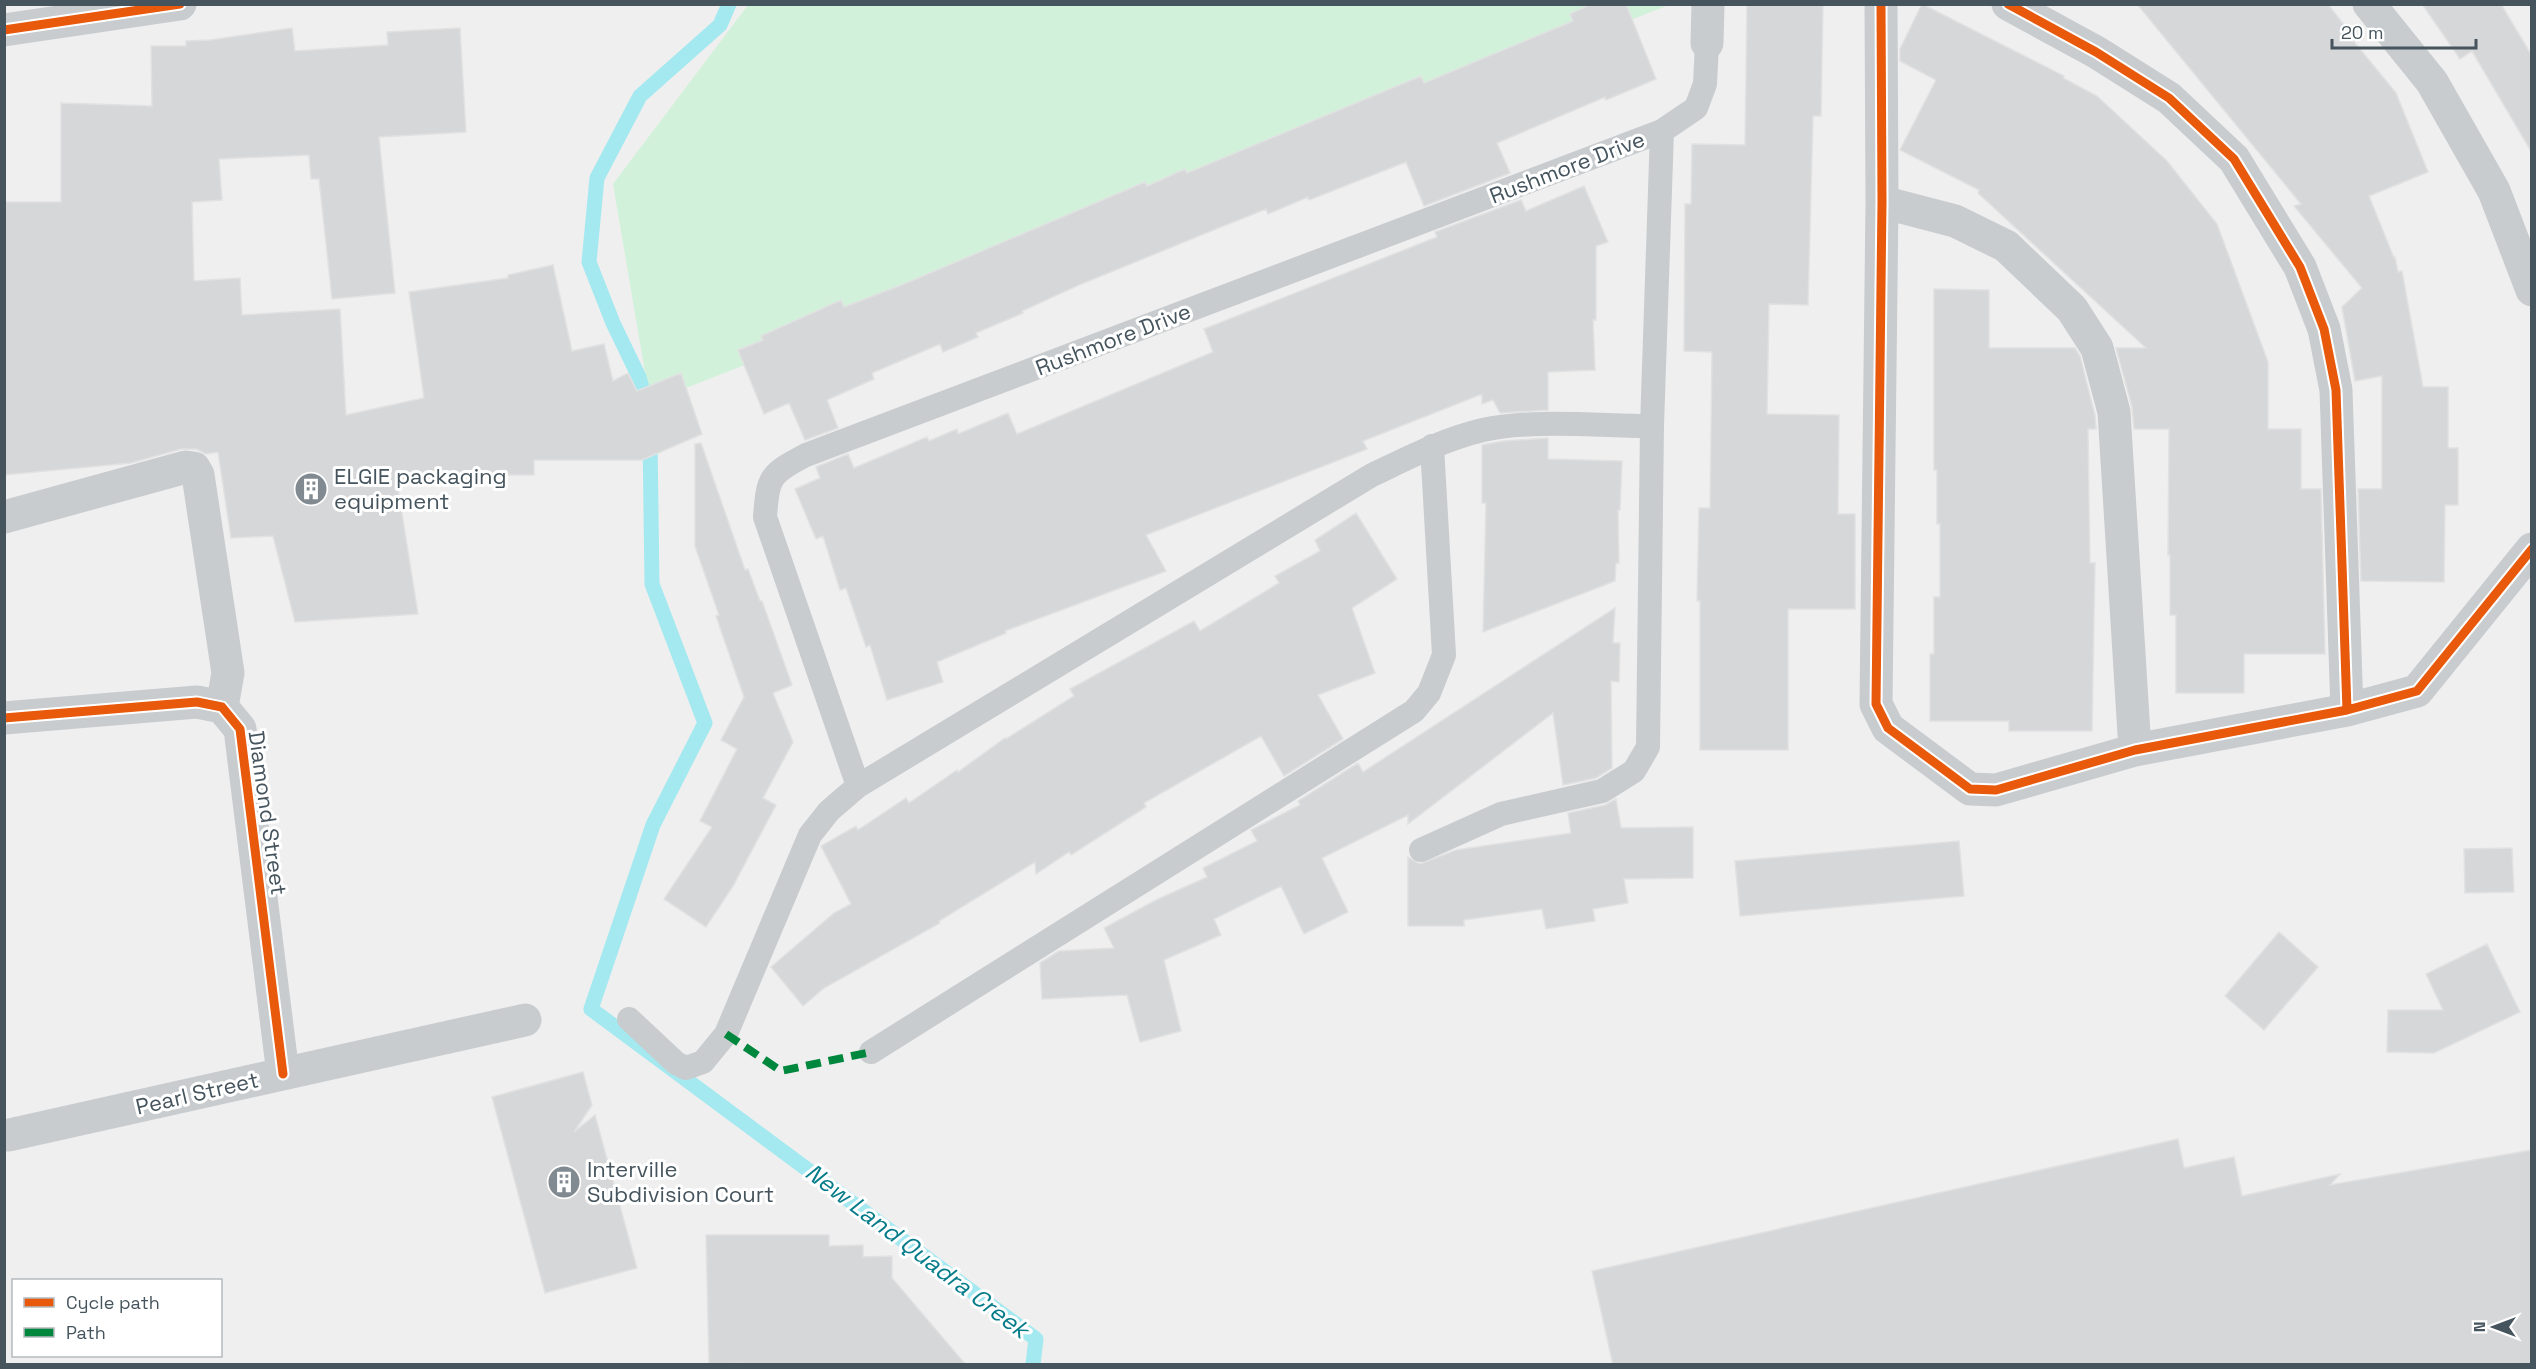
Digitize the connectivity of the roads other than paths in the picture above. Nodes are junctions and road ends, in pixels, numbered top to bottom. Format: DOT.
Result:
graph roads {
  1 [pos="180,4"];
  2 [pos="1708,4"];
  3 [pos="1881,4"];
  4 [pos="2008,4"];
  5 [pos="2369,4"];
  6 [pos="4,30"];
  7 [pos="1707,43"];
  8 [pos="1662,131"];
  9 [pos="1882,202"];
  10 [pos="2532,290"];
  11 [pos="1653,426"];
  12 [pos="1432,447"];
  13 [pos="4,517"];
  14 [pos="2532,549"];
  15 [pos="222,707"];
  16 [pos="2347,710"];
  17 [pos="4,718"];
  18 [pos="2135,750"];
  19 [pos="858,786"];
  20 [pos="1421,850"];
  21 [pos="628,1019"];
  22 [pos="525,1020"];
  23 [pos="871,1052"];
  24 [pos="283,1074"];
  25 [pos="9,1135"];
  1 -- 6 [label="street"];
  2 -- 7 [label="street"];
  3 -- 9 [label="street"];
  4 -- 16 [label="street"];
  5 -- 10 [label="street"];
  7 -- 8 [label="lane, Rushmore Drive"];
  8 -- 11 [label="lane"];
  8 -- 19 [label="lane, Rushmore Drive"];
  9 -- 18 [label="street"];
  9 -- 18 [label="street"];
  11 -- 12 [label="lane"];
  11 -- 20 [label="lane"];
  12 -- 19 [label="lane"];
  12 -- 23 [label="lane"];
  13 -- 15 [label="street, Diamond Street"];
  14 -- 16 [label="street"];
  15 -- 17 [label="street, Diamond Street"];
  15 -- 24 [label="street, Diamond Street"];
  16 -- 18 [label="street"];
  19 -- 21 [label="lane"];
  22 -- 24 [label="street, Pearl Street"];
  24 -- 25 [label="street, Pearl Street"];
}
